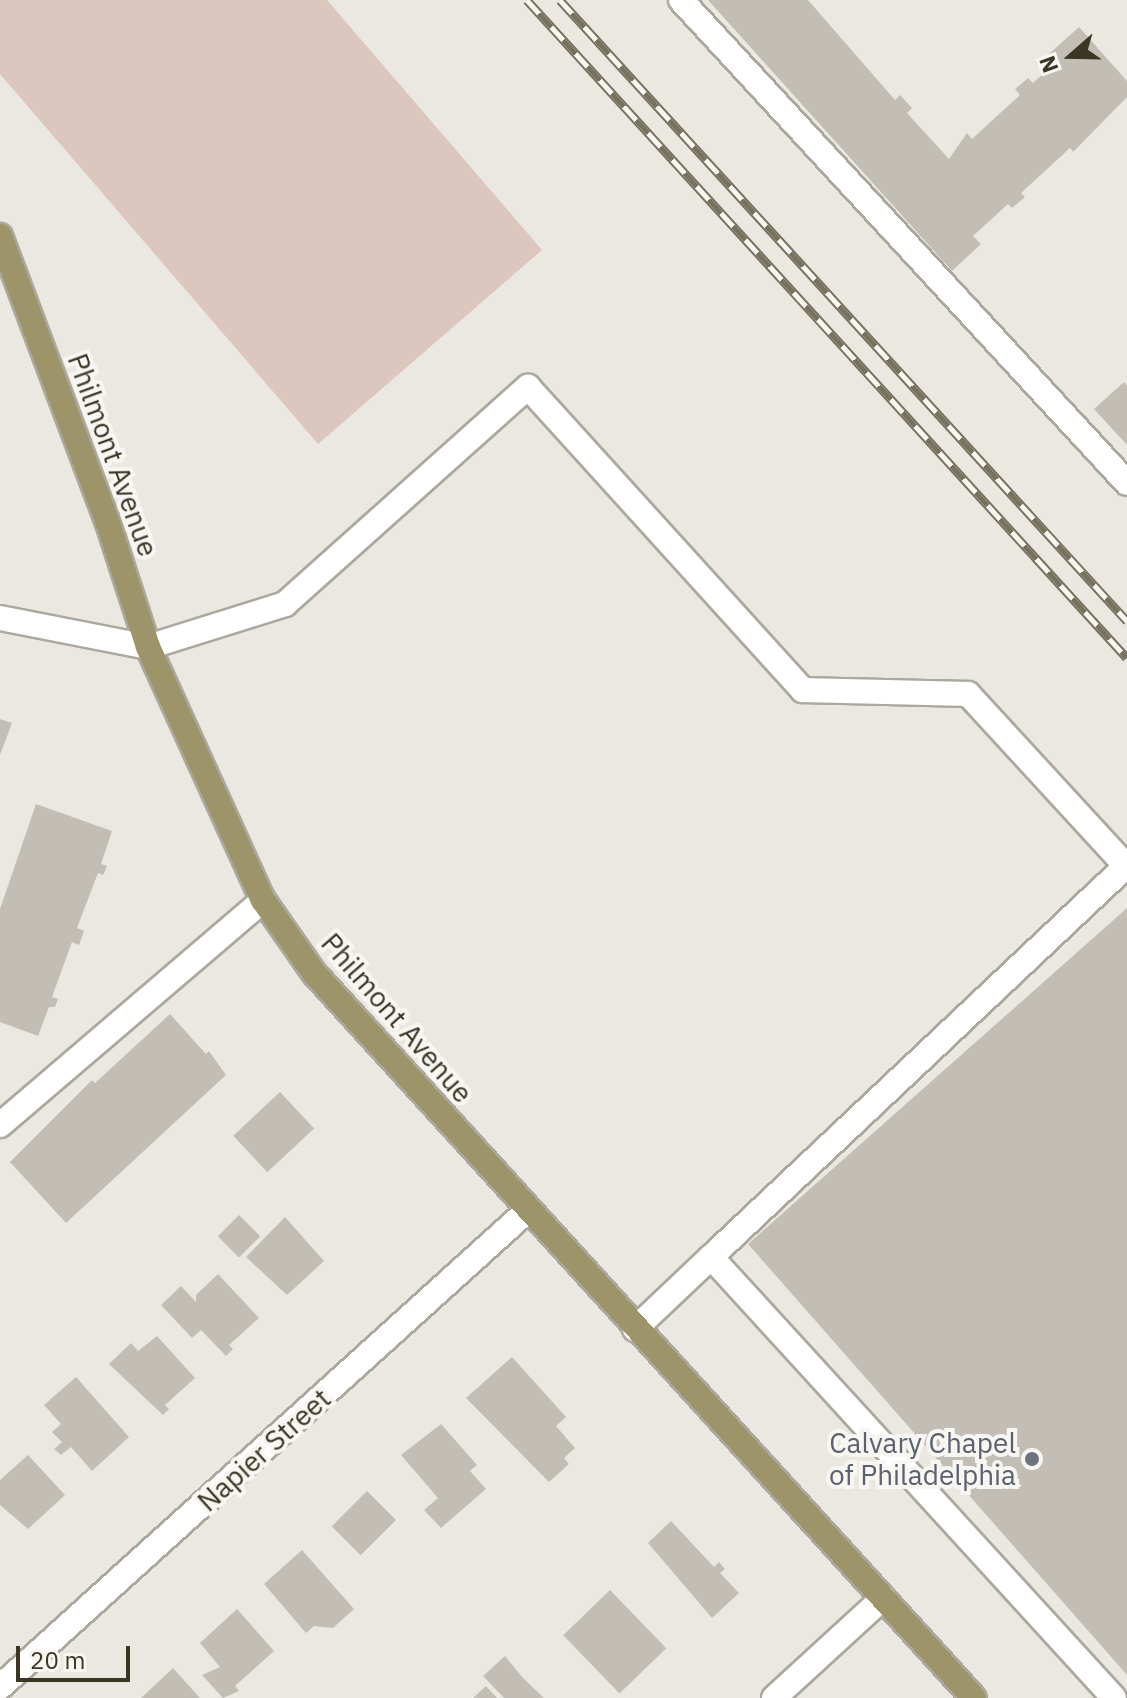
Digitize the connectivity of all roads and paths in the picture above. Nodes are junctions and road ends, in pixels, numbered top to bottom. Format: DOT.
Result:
graph roads {
  1 [pos="681,0"];
  2 [pos="0,236"];
  3 [pos="1127,483"];
  4 [pos="0,618"];
  5 [pos="148,647"];
  6 [pos="1127,866"];
  7 [pos="263,900"];
  8 [pos="10,1101"];
  9 [pos="0,1125"];
  10 [pos="527,1211"];
  11 [pos="711,1257"];
  12 [pos="635,1329"];
  13 [pos="883,1598"];
  14 [pos="0,1687"];
  15 [pos="774,1698"];
  16 [pos="974,1698"];
  17 [pos="1114,1698"];
  1 -- 3 [label="street"];
  2 -- 5 [label="main road, Philmont Avenue"];
  4 -- 5 [label="street"];
  5 -- 6 [label="street"];
  5 -- 7 [label="main road, Philmont Avenue"];
  6 -- 11 [label="street"];
  7 -- 8 [label="street"];
  7 -- 10 [label="main road, Philmont Avenue"];
  8 -- 9 [label="street"];
  10 -- 12 [label="main road, Philmont Avenue"];
  10 -- 14 [label="street, Napier Street"];
  11 -- 12 [label="street"];
  11 -- 17 [label="street"];
  12 -- 13 [label="main road, Philmont Avenue"];
  13 -- 15 [label="street"];
  13 -- 16 [label="main road, Philmont Avenue"];
}
